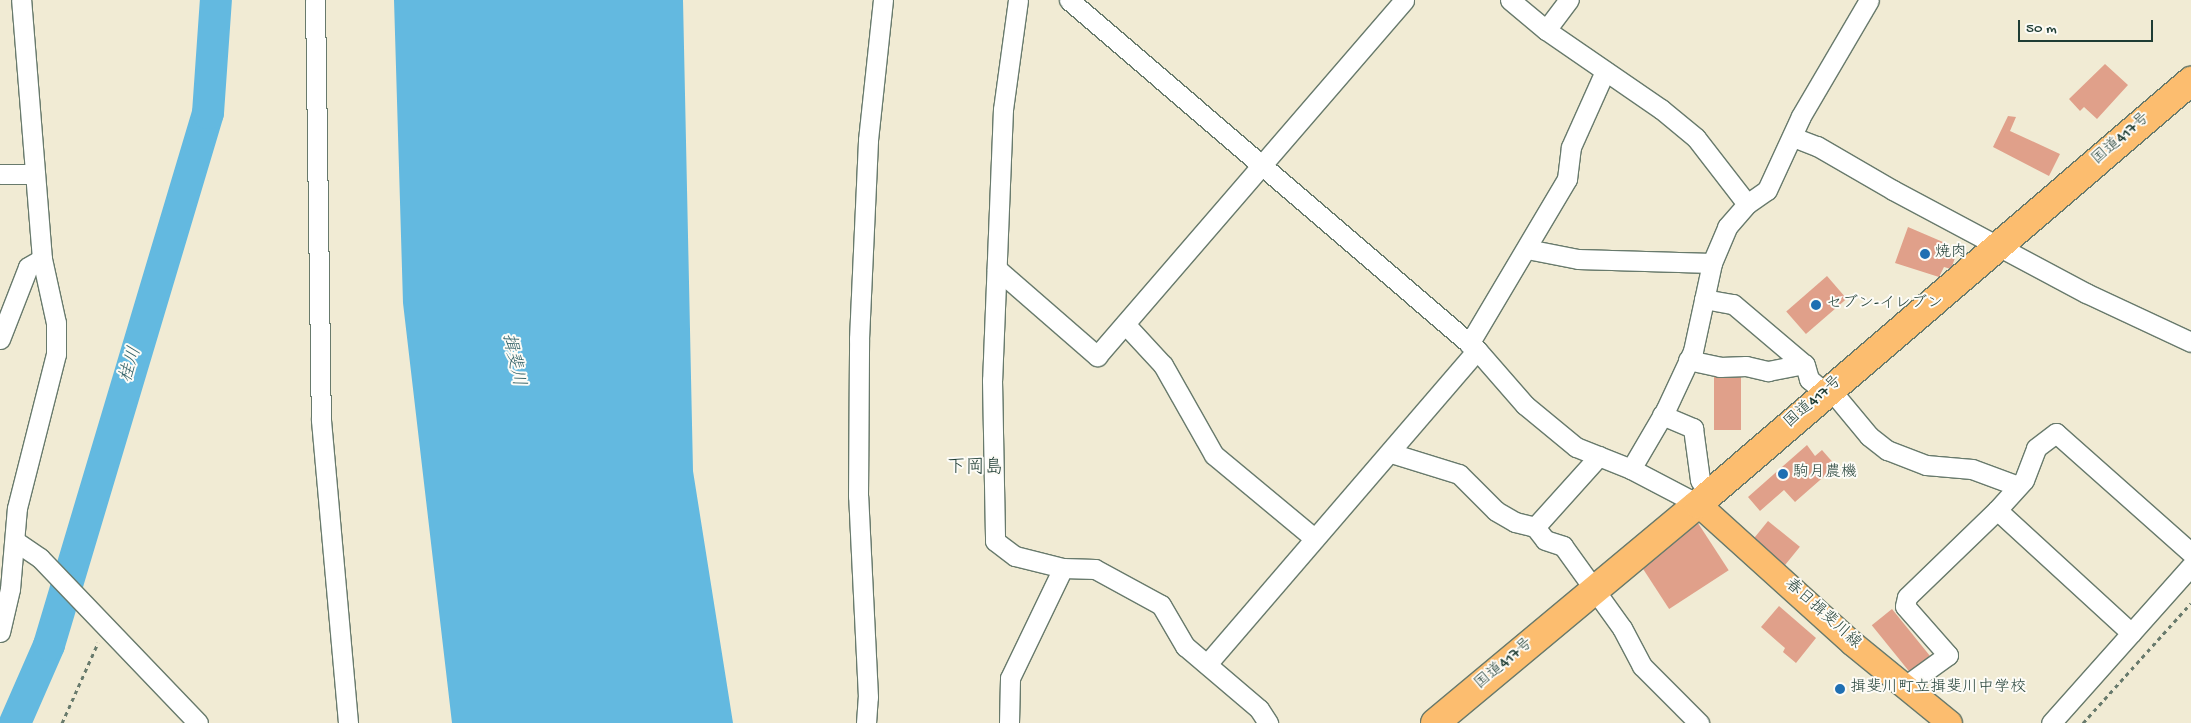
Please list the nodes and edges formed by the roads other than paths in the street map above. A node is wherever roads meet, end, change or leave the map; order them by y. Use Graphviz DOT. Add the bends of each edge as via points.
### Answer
graph roads {
  1 [pos="21,0"];
  2 [pos="315,0"];
  3 [pos="883,0"];
  4 [pos="1018,0"];
  5 [pos="1069,0"];
  6 [pos="1404,0"];
  7 [pos="1510,0"];
  8 [pos="1569,0"];
  9 [pos="1861,3"];
  10 [pos="1546,30"];
  11 [pos="1605,71"];
  12 [pos="2191,81"];
  13 [pos="1793,137"];
  14 [pos="1262,166"];
  15 [pos="0,174"];
  16 [pos="36,174"];
  17 [pos="1747,204"];
  18 [pos="1996,245"];
  19 [pos="1527,249"];
  20 [pos="42,259"];
  21 [pos="1712,263"];
  22 [pos="997,269"];
  23 [pos="1704,299"];
  24 [pos="1126,324"];
  25 [pos="0,339"];
  26 [pos="2191,342"];
  27 [pos="1473,347"];
  28 [pos="1688,360"];
  29 [pos="1804,364"];
  30 [pos="1828,391"];
  31 [pos="1662,415"];
  32 [pos="1391,452"];
  33 [pos="1599,456"];
  34 [pos="1631,469"];
  35 [pos="2018,486"];
  36 [pos="1703,499"];
  37 [pos="1997,510"];
  38 [pos="1535,527"];
  39 [pos="1314,538"];
  40 [pos="15,540"];
  41 [pos="2191,553"];
  42 [pos="2191,566"];
  43 [pos="1063,568"];
  44 [pos="5,588"];
  45 [pos="1595,590"];
  46 [pos="0,632"];
  47 [pos="2131,633"];
  48 [pos="1207,664"];
  49 [pos="1905,686"];
  50 [pos="198,723"];
  51 [pos="348,723"];
  52 [pos="866,723"];
  53 [pos="1009,723"];
  54 [pos="1268,723"];
  55 [pos="1435,723"];
  56 [pos="1699,723"];
  57 [pos="1950,723"];
  58 [pos="2051,723"];
  1 -- 16 [label="street"];
  2 -- 51 [label="street" via="321,420"];
  3 -- 52 [label="street" via="868,140 860,310 858,496 868,697"];
  4 -- 22 [label="street" via="1003,109"];
  5 -- 14 [label="street"];
  6 -- 14 [label="street"];
  7 -- 10 [label="street"];
  8 -- 10 [label="street"];
  9 -- 13 [label="street"];
  10 -- 11 [label="street"];
  11 -- 17 [label="street" via="1661,109 1696,138"];
  11 -- 19 [label="street" via="1571,147 1567,179"];
  12 -- 18 [label="highway, 国道417号"];
  13 -- 17 [label="street" via="1767,190"];
  13 -- 18 [label="street" via="1817,146"];
  14 -- 24 [label="street"];
  14 -- 27 [label="street"];
  15 -- 16 [label="street"];
  16 -- 20 [label="street"];
  17 -- 21 [label="street" via="1727,227"];
  18 -- 26 [label="street"];
  18 -- 30 [label="highway, 国道417号"];
  19 -- 21 [label="street" via="1578,259"];
  19 -- 27 [label="street"];
  20 -- 25 [label="street" via="28,267"];
  20 -- 40 [label="street" via="56,322 56,354 17,508"];
  21 -- 23 [label="street"];
  22 -- 24 [label="street" via="1097,356"];
  22 -- 43 [label="street" via="992,380 995,542 1015,556"];
  23 -- 28 [label="street"];
  23 -- 29 [label="street" via="1733,304"];
  24 -- 39 [label="street" via="1164,365 1214,455"];
  27 -- 32 [label="street"];
  27 -- 33 [label="street" via="1525,405 1576,446"];
  28 -- 29 [label="street" via="1720,367 1746,366 1768,371"];
  28 -- 31 [label="street"];
  29 -- 30 [label="street" via="1809,379"];
  30 -- 35 [label="street" via="1869,436 1887,450 1926,465 1972,469"];
  30 -- 36 [label="highway, 国道417号"];
  31 -- 34 [label="street"];
  31 -- 36 [label="street" via="1693,428"];
  32 -- 38 [label="street" via="1459,474 1496,511 1515,522"];
  32 -- 39 [label="street"];
  33 -- 34 [label="street"];
  33 -- 38 [label="street"];
  34 -- 36 [label="street"];
  35 -- 37 [label="street"];
  35 -- 41 [label="street" via="2036,448 2056,433"];
  36 -- 45 [label="highway, 国道417号"];
  36 -- 49 [label="main road, 春日揖斐川線"];
  37 -- 47 [label="street"];
  37 -- 49 [label="street" via="1907,597 1905,606 1948,654"];
  38 -- 45 [label="street" via="1545,540 1563,546"];
  39 -- 48 [label="street"];
  40 -- 44 [label="street"];
  40 -- 50 [label="street" via="40,558"];
  42 -- 47 [label="street"];
  43 -- 48 [label="street" via="1095,569 1161,605 1185,646"];
  43 -- 53 [label="street" via="1010,678"];
  44 -- 46 [label="street"];
  45 -- 55 [label="highway, 国道417号"];
  45 -- 56 [label="street" via="1622,628 1642,666"];
  47 -- 58 [label="street"];
  48 -- 54 [label="street" via="1259,709"];
  49 -- 57 [label="main road, 春日揖斐川線"];
}
